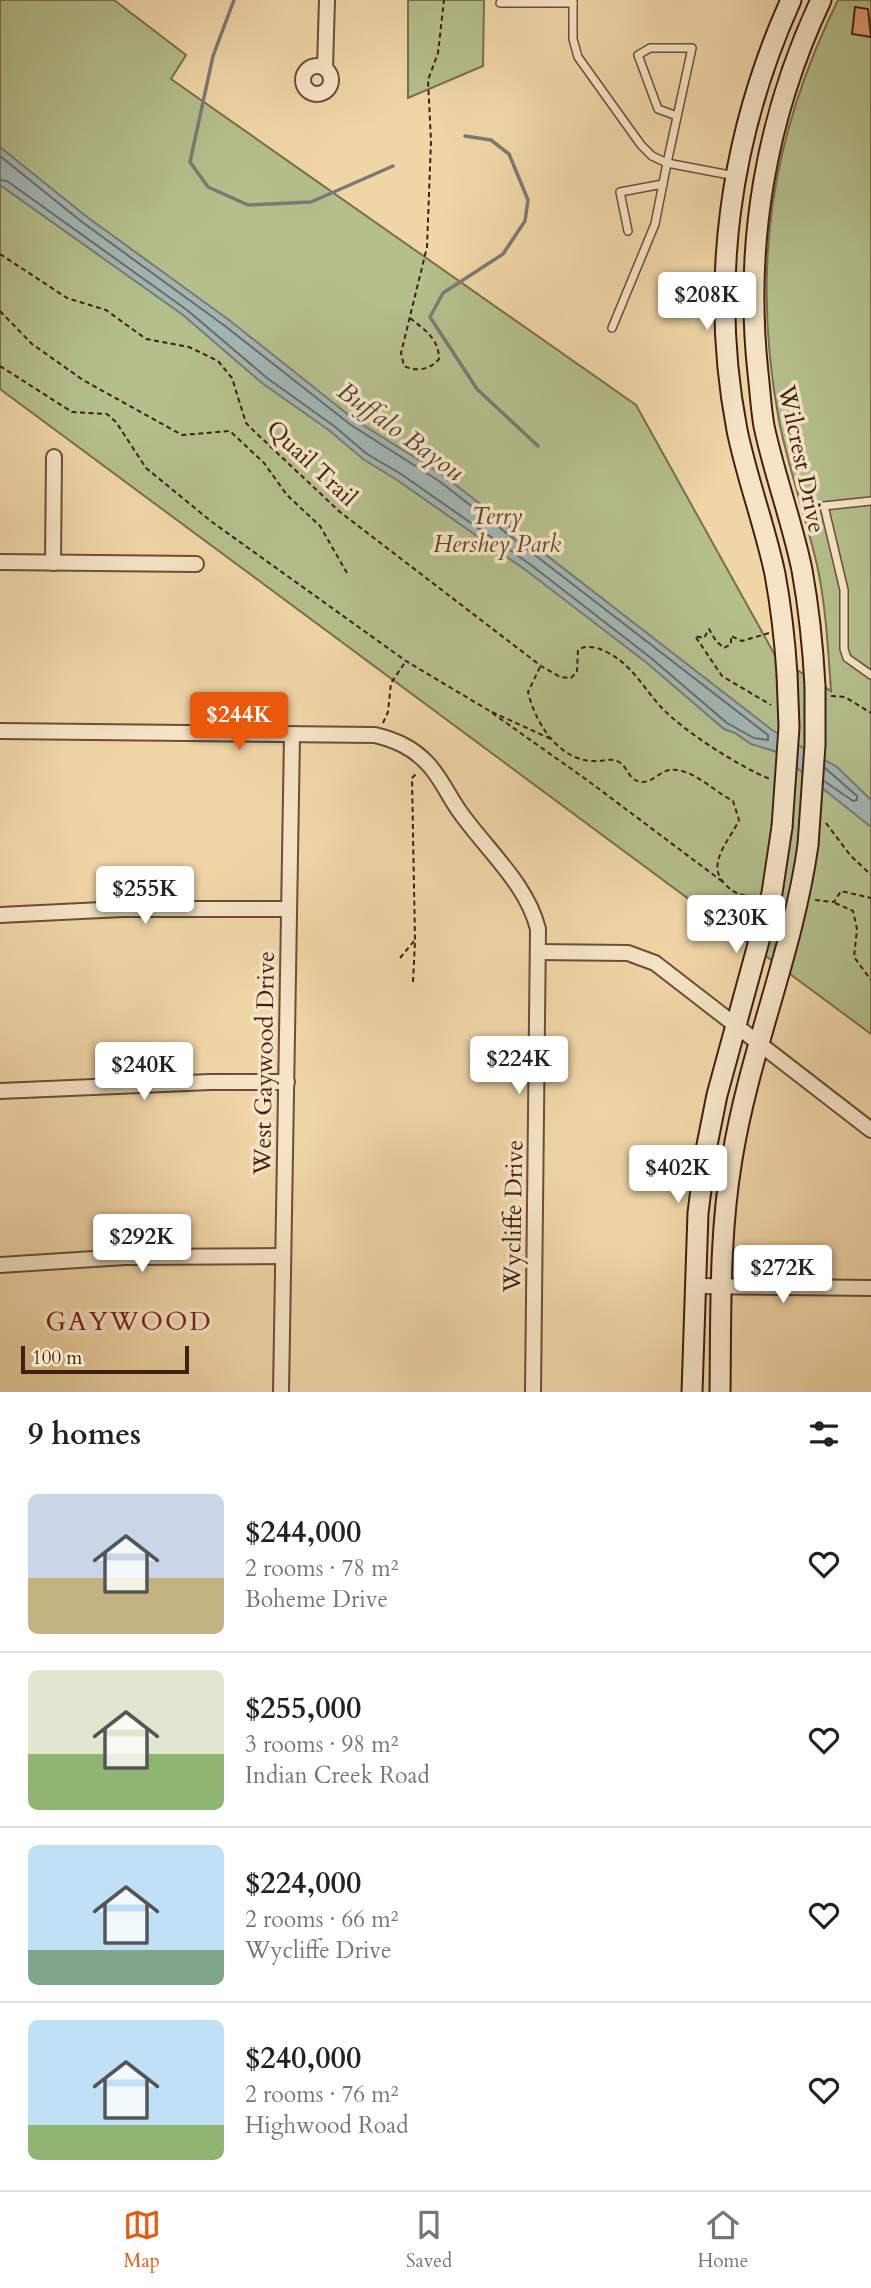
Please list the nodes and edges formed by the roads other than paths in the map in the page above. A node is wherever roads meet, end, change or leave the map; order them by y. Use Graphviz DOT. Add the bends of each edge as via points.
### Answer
graph roads {
  1 [pos="327,0"];
  2 [pos="791,0"];
  3 [pos="821,0"];
  4 [pos="573,2"];
  5 [pos="500,3"];
  6 [pos="325,68"];
  7 [pos="677,116"];
  8 [pos="667,163"];
  9 [pos="735,176"];
  10 [pos="663,184"];
  11 [pos="628,232"];
  12 [pos="612,328"];
  13 [pos="54,457"];
  14 [pos="871,501"];
  15 [pos="0,562"];
  16 [pos="53,563"];
  17 [pos="196,564"];
  18 [pos="806,596"];
  19 [pos="778,601"];
  20 [pos="871,675"];
  21 [pos="0,731"];
  22 [pos="292,736"];
  23 [pos="289,909"];
  24 [pos="0,915"];
  25 [pos="538,952"];
  26 [pos="736,1027"];
  27 [pos="759,1046"];
  28 [pos="287,1082"];
  29 [pos="0,1091"];
  30 [pos="871,1130"];
  31 [pos="283,1256"];
  32 [pos="0,1265"];
  33 [pos="694,1286"];
  34 [pos="721,1286"];
  35 [pos="871,1289"];
  36 [pos="281,1392"];
  37 [pos="533,1392"];
  38 [pos="692,1392"];
  39 [pos="720,1392"];
  1 -- 6 [label="street"];
  2 -- 9 [label="main road" via="760,78"];
  3 -- 18 [label="main road, Wilcrest Drive" via="785,88 767,153 754,259 755,348 764,425"];
  4 -- 5 [label="lane"];
  4 -- 8 [label="lane" via="578,57 641,145"];
  7 -- 7 [label="lane" via="692,48 650,48 638,55 652,100 658,109"];
  7 -- 8 [label="lane"];
  8 -- 9 [label="lane"];
  8 -- 10 [label="lane"];
  9 -- 19 [label="main road" via="726,258 728,349 737,430"];
  10 -- 11 [label="lane" via="620,192"];
  10 -- 12 [label="lane" via="654,224"];
  13 -- 16 [label="street"];
  14 -- 20 [label="lane" via="824,506 844,590 844,649 847,658"];
  15 -- 16 [label="street"];
  16 -- 17 [label="street"];
  18 -- 19 [label="main road"];
  18 -- 27 [label="main road, Wilcrest Drive, bridge" via="820,694 808,845"];
  19 -- 26 [label="main road, bridge" via="789,727 782,827 772,893"];
  21 -- 22 [label="street"];
  22 -- 23 [label="street, West Gaywood Drive"];
  22 -- 25 [label="street, Wycliffe Drive" via="375,736 407,746 428,764 527,900 538,929"];
  23 -- 24 [label="street"];
  23 -- 28 [label="street, West Gaywood Drive"];
  25 -- 26 [label="street" via="628,953 655,964"];
  25 -- 37 [label="street, Wycliffe Drive"];
  26 -- 27 [label="street"];
  26 -- 33 [label="main road" via="706,1150"];
  27 -- 30 [label="street"];
  27 -- 34 [label="main road, Wilcrest Drive" via="732,1157"];
  28 -- 29 [label="street"];
  28 -- 31 [label="street, West Gaywood Drive"];
  31 -- 32 [label="street" via="125,1257"];
  31 -- 36 [label="street, West Gaywood Drive"];
  33 -- 34 [label="street"];
  33 -- 38 [label="main road"];
  34 -- 35 [label="street"];
  34 -- 39 [label="main road, Wilcrest Drive"];
}
